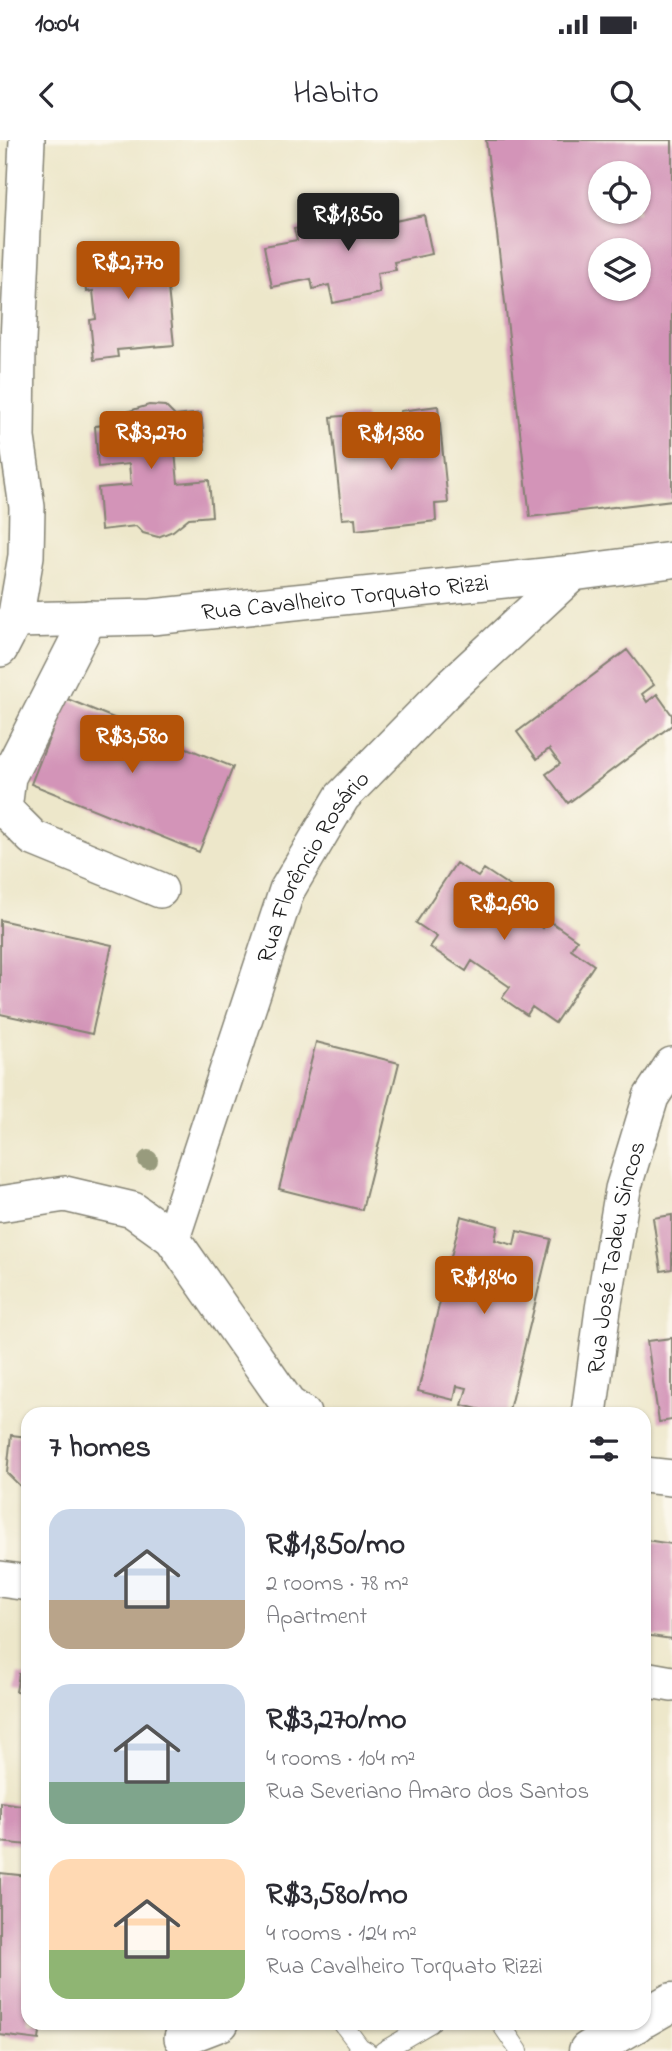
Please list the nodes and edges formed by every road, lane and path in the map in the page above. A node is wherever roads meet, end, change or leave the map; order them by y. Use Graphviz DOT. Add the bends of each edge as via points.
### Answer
graph roads {
  1 [pos="27,140"];
  2 [pos="672,560"];
  3 [pos="573,573"];
  4 [pos="89,618"];
  5 [pos="8,634"];
  6 [pos="160,891"];
  7 [pos="672,1065"];
  8 [pos="0,1204"];
  9 [pos="173,1238"];
  10 [pos="291,1407"];
  11 [pos="590,1407"];
  12 [pos="651,1476"];
  13 [pos="672,1478"];
  14 [pos="0,1578"];
  15 [pos="21,1582"];
  16 [pos="651,1680"];
  17 [pos="672,1684"];
  18 [pos="672,2002"];
  19 [pos="651,2014"];
  20 [pos="202,2030"];
  21 [pos="347,2030"];
  22 [pos="419,2030"];
  23 [pos="505,2030"];
  24 [pos="624,2030"];
  25 [pos="183,2037"];
  26 [pos="368,2051"];
  27 [pos="383,2051"];
  28 [pos="519,2051"];
  29 [pos="588,2051"];
  1 -- 5 [label="street" via="17,438 27,520 26,556"];
  2 -- 3 [label="street, Rua Cavalheiro Torquato Rizzi"];
  3 -- 4 [label="street, Rua Cavalheiro Torquato Rizzi" via="152,617"];
  3 -- 9 [label="street, Rua Florêncio Rosário" via="342,797 287,890"];
  4 -- 5 [label="street, Rua Cavalheiro Torquato Rizzi"];
  4 -- 6 [label="street" via="8,777 4,809 33,838"];
  7 -- 11 [label="street, Rua José Tadeu Sincos" via="652,1097 623,1189"];
  8 -- 9 [label="street" via="65,1194 133,1210"];
  9 -- 10 [label="street"];
  12 -- 13 [label="street"];
  14 -- 15 [label="street"];
  16 -- 17 [label="street"];
  18 -- 19 [label="main road"];
  20 -- 25 [label="street"];
  21 -- 26 [label="lane"];
  22 -- 27 [label="lane"];
  23 -- 28 [label="lane"];
  24 -- 29 [label="main road"];
}
